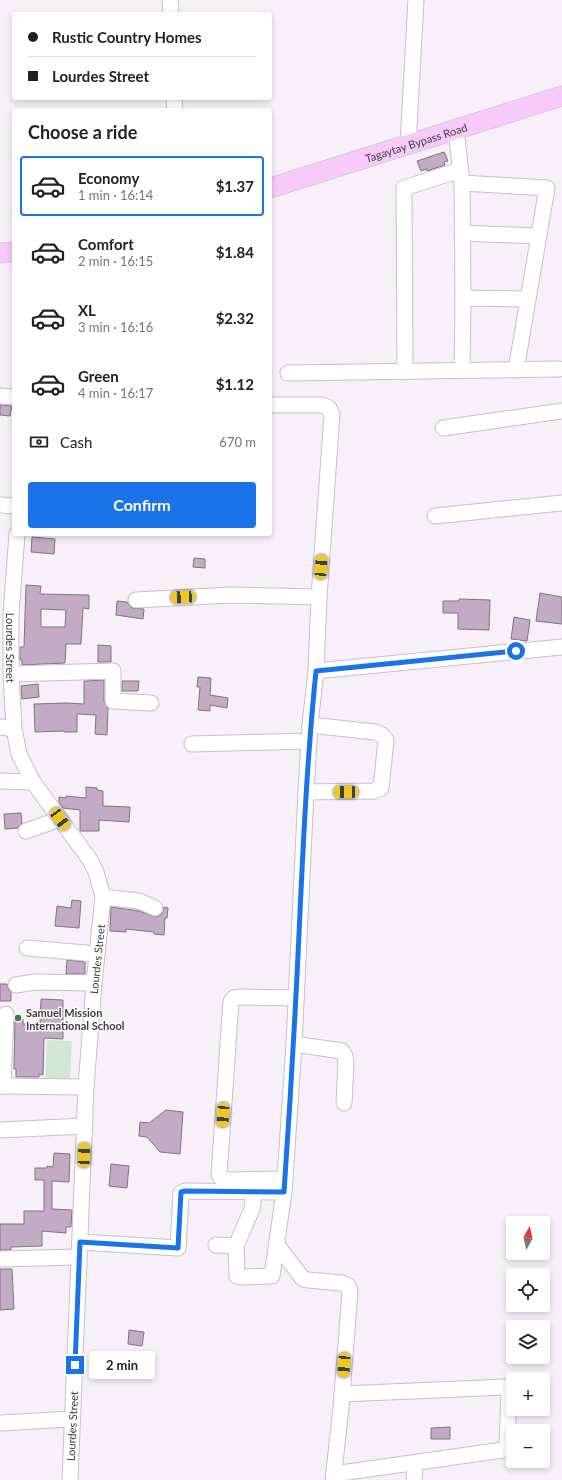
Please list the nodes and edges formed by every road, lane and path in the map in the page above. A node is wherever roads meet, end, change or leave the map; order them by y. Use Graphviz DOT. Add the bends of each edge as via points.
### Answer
graph roads {
  1 [pos="170,0"];
  2 [pos="416,0"];
  3 [pos="171,12"];
  4 [pos="562,96"];
  5 [pos="456,130"];
  6 [pos="408,145"];
  7 [pos="461,176"];
  8 [pos="272,187"];
  9 [pos="462,233"];
  10 [pos="538,236"];
  11 [pos="12,252"];
  12 [pos="0,253"];
  13 [pos="463,298"];
  14 [pos="528,299"];
  15 [pos="561,369"];
  16 [pos="516,370"];
  17 [pos="462,371"];
  18 [pos="405,372"];
  19 [pos="288,373"];
  20 [pos="0,396"];
  21 [pos="12,397"];
  22 [pos="272,405"];
  23 [pos="562,410"];
  24 [pos="443,428"];
  25 [pos="562,503"];
  26 [pos="0,505"];
  27 [pos="12,506"];
  28 [pos="435,516"];
  29 [pos="16,536"];
  30 [pos="319,597"];
  31 [pos="136,600"];
  32 [pos="6,614"];
  33 [pos="562,647"];
  34 [pos="316,671"];
  35 [pos="7,677"];
  36 [pos="151,703"];
  37 [pos="310,725"];
  38 [pos="7,728"];
  39 [pos="309,741"];
  40 [pos="192,744"];
  41 [pos="0,781"];
  42 [pos="33,782"];
  43 [pos="306,792"];
  44 [pos="60,819"];
  45 [pos="26,831"];
  46 [pos="103,897"];
  47 [pos="155,908"];
  48 [pos="27,948"];
  49 [pos="97,954"];
  50 [pos="94,983"];
  51 [pos="16,985"];
  52 [pos="296,998"];
  53 [pos="6,1014"];
  54 [pos="294,1044"];
  55 [pos="1,1086"];
  56 [pos="86,1087"];
  57 [pos="344,1103"];
  58 [pos="85,1126"];
  59 [pos="0,1130"];
  60 [pos="285,1185"];
  61 [pos="254,1192"];
  62 [pos="80,1242"];
  63 [pos="216,1245"];
  64 [pos="277,1245"];
  65 [pos="236,1246"];
  66 [pos="79,1257"];
  67 [pos="0,1259"];
  68 [pos="342,1394"];
  69 [pos="72,1419"];
  70 [pos="0,1423"];
  71 [pos="414,1463"];
  72 [pos="334,1477"];
  73 [pos="70,1480"];
  74 [pos="414,1480"];
  1 -- 3 [label="street"];
  2 -- 6 [label="street"];
  4 -- 5 [label="main road, Tagaytay Bypass Road"];
  5 -- 6 [label="main road, Tagaytay Bypass Road"];
  5 -- 7 [label="street"];
  6 -- 8 [label="main road, Tagaytay Bypass Road"];
  7 -- 9 [label="street"];
  7 -- 10 [label="street" via="547,188"];
  7 -- 18 [label="street" via="404,188"];
  9 -- 10 [label="street"];
  9 -- 13 [label="street"];
  10 -- 14 [label="street"];
  11 -- 12 [label="main road"];
  13 -- 14 [label="street"];
  13 -- 17 [label="street"];
  14 -- 16 [label="street"];
  15 -- 16 [label="street"];
  16 -- 17 [label="street"];
  17 -- 18 [label="street"];
  18 -- 19 [label="street"];
  20 -- 21 [label="street"];
  22 -- 30 [label="street" via="322,405 329,408 332,414"];
  23 -- 24 [label="street"];
  25 -- 28 [label="street"];
  26 -- 27 [label="street"];
  29 -- 32 [label="street, Lourdes Street"];
  30 -- 31 [label="street" via="230,595"];
  30 -- 34 [label="street"];
  32 -- 35 [label="street, Lourdes Street"];
  33 -- 34 [label="street"];
  34 -- 37 [label="street"];
  35 -- 36 [label="street" via="113,671 113,701"];
  35 -- 38 [label="street, Lourdes Street"];
  37 -- 39 [label="street"];
  37 -- 43 [label="street" via="375,732 386,740 381,788 374,791"];
  38 -- 42 [label="street, Lourdes Street"];
  39 -- 40 [label="street"];
  39 -- 43 [label="street"];
  41 -- 42 [label="street"];
  42 -- 44 [label="street, Lourdes Street"];
  43 -- 52 [label="street"];
  44 -- 45 [label="street"];
  44 -- 46 [label="street, Lourdes Street" via="90,860"];
  46 -- 47 [label="street" via="139,901"];
  46 -- 49 [label="street, Lourdes Street"];
  48 -- 49 [label="street"];
  49 -- 50 [label="street, Lourdes Street"];
  50 -- 51 [label="street" via="35,982"];
  50 -- 56 [label="street, Lourdes Street"];
  52 -- 54 [label="street"];
  52 -- 60 [label="street" via="242,997 231,1001 219,1175 222,1179"];
  53 -- 55 [label="street"];
  54 -- 57 [label="street" via="342,1051 346,1063"];
  54 -- 60 [label="street"];
  55 -- 56 [label="street"];
  56 -- 58 [label="street, Lourdes Street"];
  58 -- 59 [label="street"];
  58 -- 62 [label="street, Lourdes Street"];
  60 -- 61 [label="street"];
  60 -- 64 [label="street"];
  61 -- 62 [label="street" via="181,1192 178,1248"];
  61 -- 65 [label="street" via="252,1209"];
  62 -- 66 [label="street, Lourdes Street"];
  63 -- 65 [label="street"];
  64 -- 65 [label="street" via="272,1276 240,1277 237,1276"];
  64 -- 68 [label="street" via="303,1279 342,1283 348,1286 350,1291"];
  66 -- 67 [label="street"];
  66 -- 69 [label="street, Lourdes Street"];
  68 -- 71 [label="street" via="509,1389 507,1447 503,1450"];
  68 -- 72 [label="street"];
  69 -- 70 [label="street"];
  69 -- 73 [label="street, Lourdes Street"];
  71 -- 72 [label="street"];
  71 -- 74 [label="street"];
}
